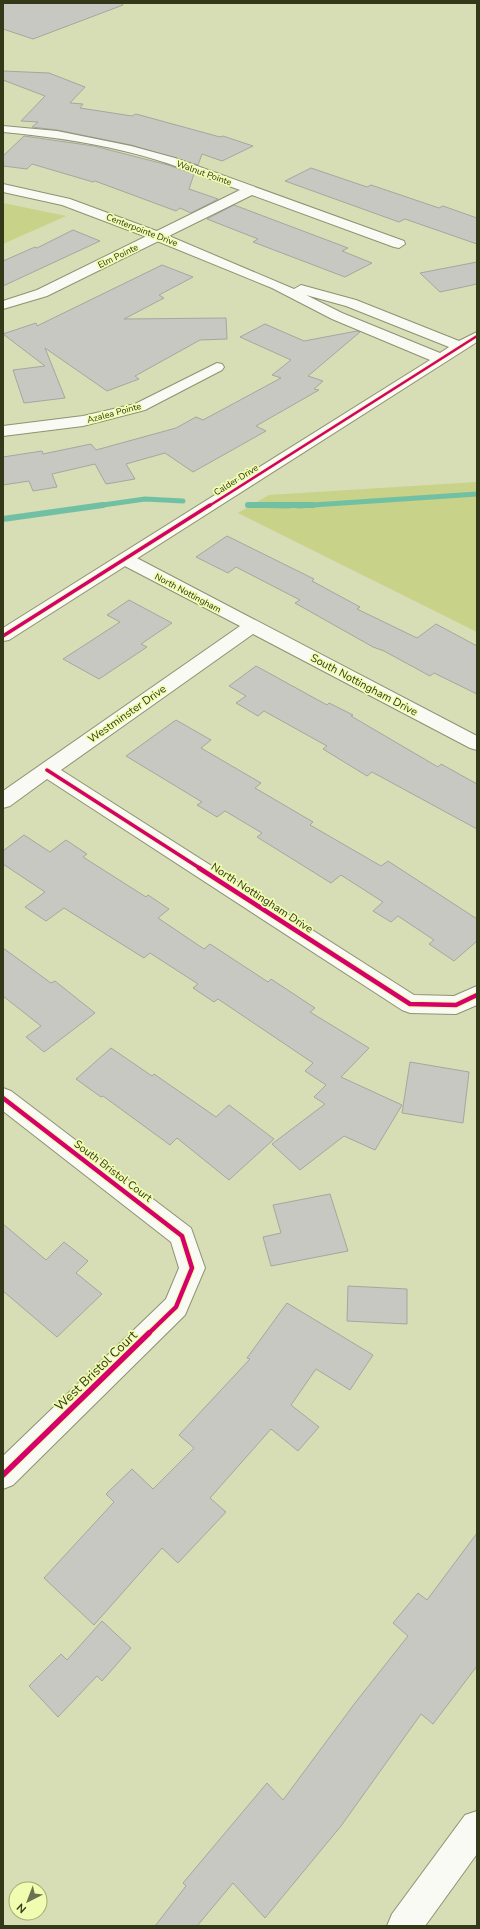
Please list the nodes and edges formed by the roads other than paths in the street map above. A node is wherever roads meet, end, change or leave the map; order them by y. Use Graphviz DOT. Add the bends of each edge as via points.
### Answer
graph roads {
  1 [pos="3,129"];
  2 [pos="3,188"];
  3 [pos="252,190"];
  4 [pos="157,236"];
  5 [pos="399,244"];
  6 [pos="277,285"];
  7 [pos="3,305"];
  8 [pos="477,336"];
  9 [pos="460,347"];
  10 [pos="441,359"];
  11 [pos="217,367"];
  12 [pos="3,431"];
  13 [pos="125,559"];
  14 [pos="252,626"];
  15 [pos="3,636"];
  16 [pos="477,744"];
  17 [pos="47,770"];
  18 [pos="3,801"];
  19 [pos="477,995"];
  20 [pos="3,1098"];
  21 [pos="191,1272"];
  22 [pos="3,1475"];
  23 [pos="477,1827"];
  24 [pos="404,1926"];
  1 -- 3 [label="street, Walnut Pointe" via="57,134 127,148"];
  2 -- 4 [label="street, Centerpointe Drive" via="66,202"];
  3 -- 4 [label="street, Elm Pointe"];
  3 -- 5 [label="street, Walnut Pointe"];
  4 -- 6 [label="street, Centerpointe Drive"];
  4 -- 7 [label="street, Elm Pointe" via="42,293"];
  6 -- 9 [label="street, Centerpointe Drive" via="351,303"];
  6 -- 10 [label="street, Centerpointe Drive" via="337,316"];
  8 -- 9 [label="street, Calder Drive"];
  9 -- 10 [label="street, Calder Drive"];
  10 -- 13 [label="street, Calder Drive"];
  11 -- 12 [label="street, Azalea Pointe" via="140,407 83,421"];
  13 -- 14 [label="street, North Nottingham"];
  13 -- 15 [label="street, Calder Drive"];
  14 -- 16 [label="street, South Nottingham Drive"];
  14 -- 17 [label="street, Westminster Drive"];
  17 -- 18 [label="street, Westminster Drive"];
  17 -- 19 [label="street, North Nottingham Drive" via="410,1004 456,1005"];
  20 -- 21 [label="street, South Bristol Court" via="182,1236"];
  21 -- 22 [label="street, West Bristol Court" via="176,1307"];
  23 -- 24 [label="street"];
}
